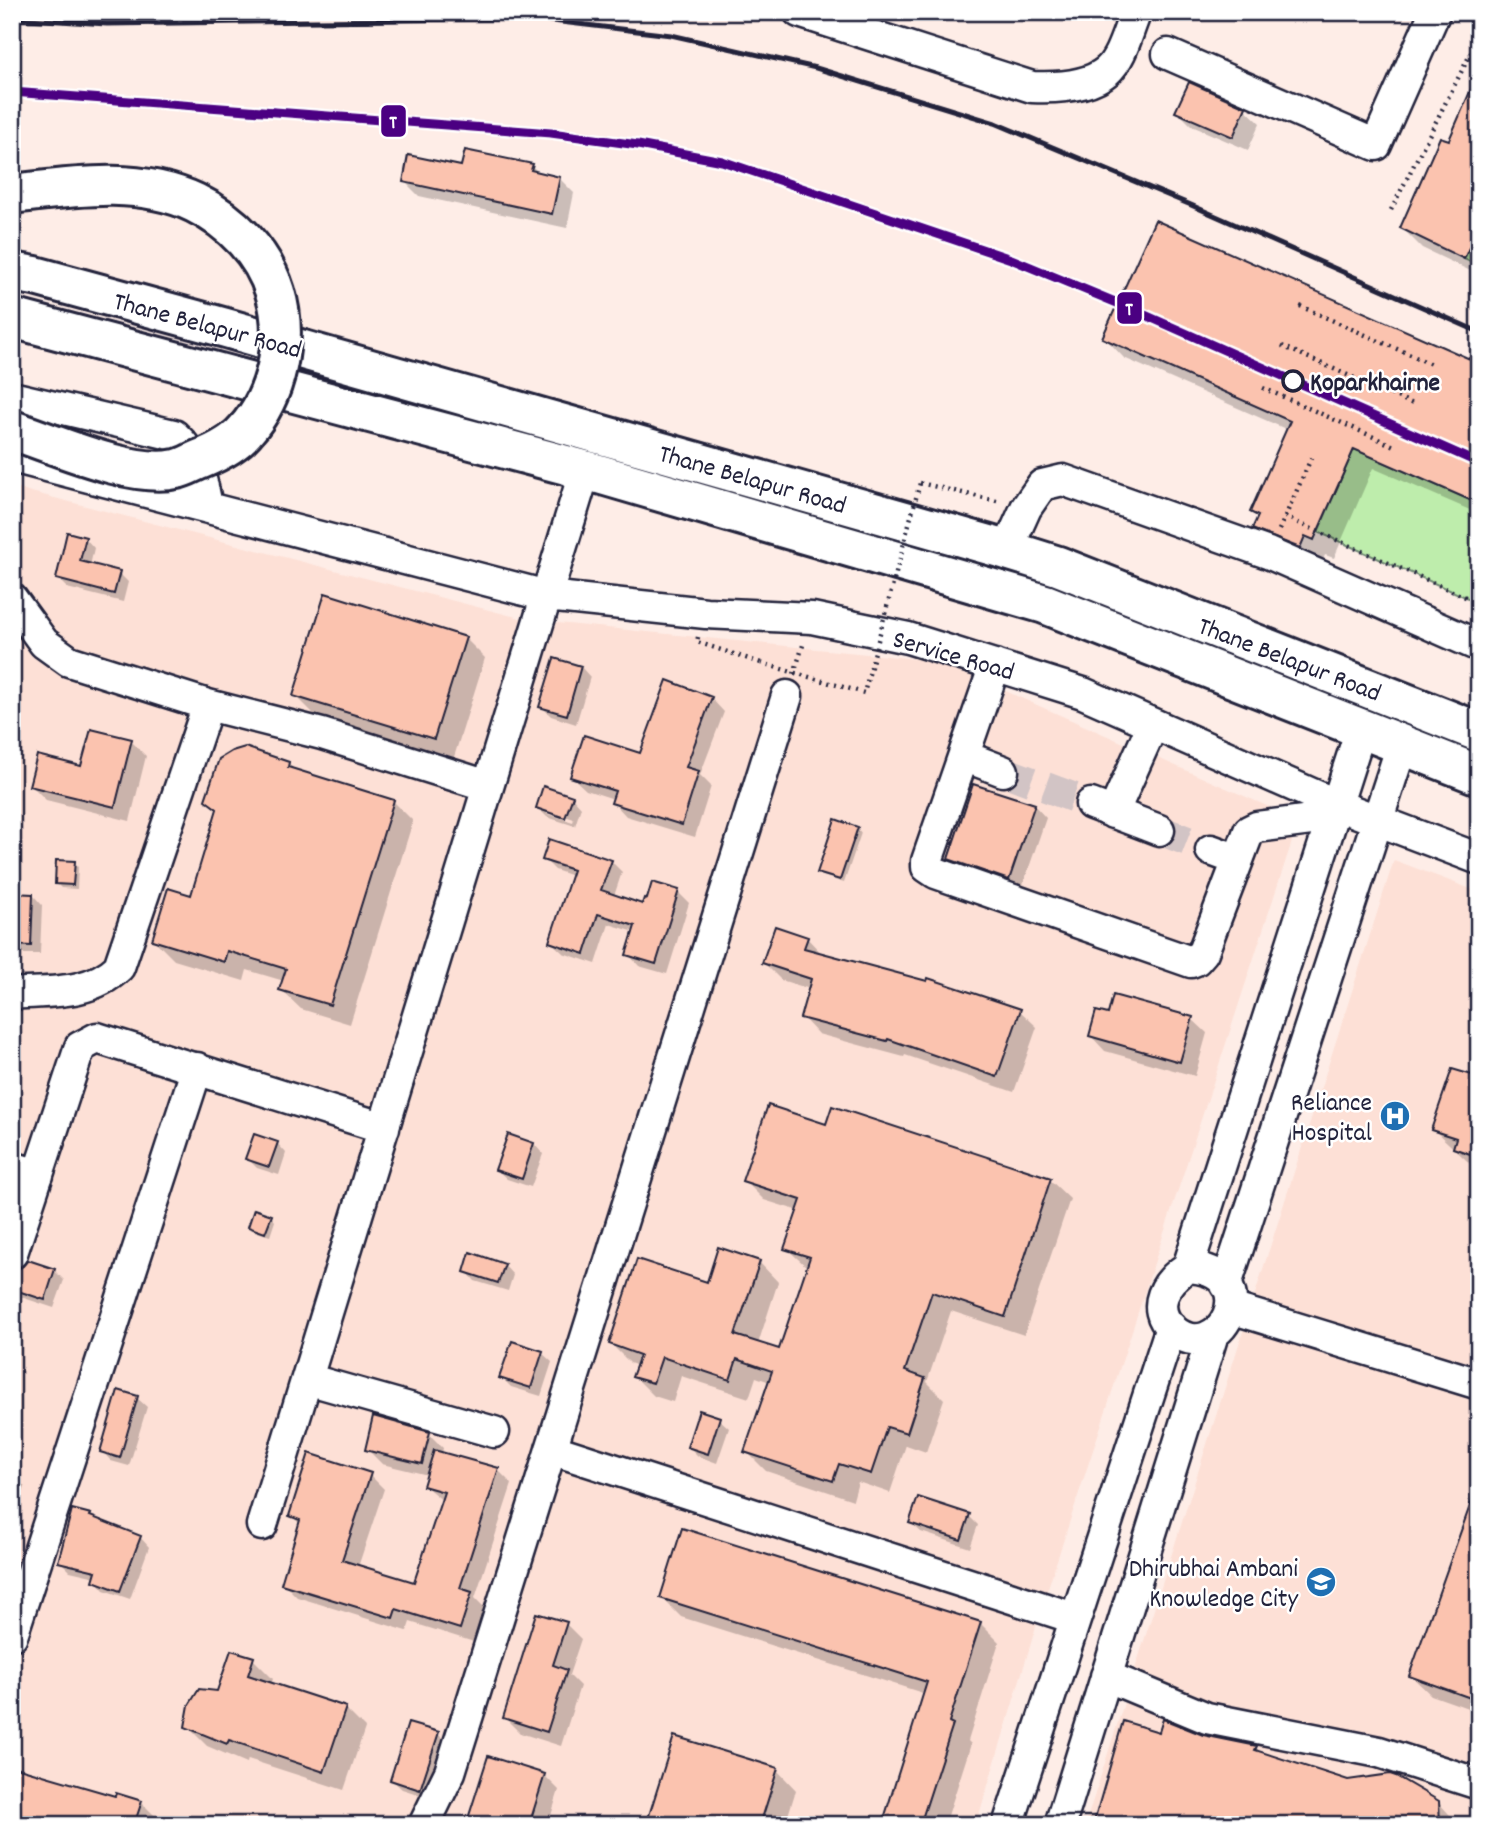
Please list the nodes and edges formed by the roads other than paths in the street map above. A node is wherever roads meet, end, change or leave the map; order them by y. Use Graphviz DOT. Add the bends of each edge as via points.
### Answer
graph roads {
  1 [pos="799,12"];
  2 [pos="1136,12"];
  3 [pos="1434,12"];
  4 [pos="1168,54"];
  5 [pos="12,194"];
  6 [pos="12,272"];
  7 [pos="12,318"];
  8 [pos="12,397"];
  9 [pos="12,430"];
  10 [pos="12,457"];
  11 [pos="585,470"];
  12 [pos="207,506"];
  13 [pos="1007,550"];
  14 [pos="547,596"];
  15 [pos="12,599"];
  16 [pos="1479,646"];
  17 [pos="995,666"];
  18 [pos="787,696"];
  19 [pos="208,705"];
  20 [pos="1153,724"];
  21 [pos="1361,729"];
  22 [pos="1479,732"];
  23 [pos="1402,745"];
  24 [pos="964,756"];
  25 [pos="1003,771"];
  26 [pos="1479,775"];
  27 [pos="488,786"];
  28 [pos="1337,805"];
  29 [pos="1377,820"];
  30 [pos="1158,830"];
  31 [pos="1479,859"];
  32 [pos="12,994"];
  33 [pos="197,1068"];
  34 [pos="384,1128"];
  35 [pos="25,1171"];
  36 [pos="12,1254"];
  37 [pos="1188,1268"];
  38 [pos="1229,1297"];
  39 [pos="1171,1327"];
  40 [pos="1213,1334"];
  41 [pos="307,1379"];
  42 [pos="1479,1384"];
  43 [pos="494,1432"];
  44 [pos="551,1449"];
  45 [pos="262,1525"];
  46 [pos="1074,1618"];
  47 [pos="12,1635"];
  48 [pos="1106,1676"];
  49 [pos="1479,1784"];
  50 [pos="424,1825"];
  51 [pos="1008,1825"];
  52 [pos="1060,1825"];
  1 -- 2 [label="street" via="1032,87 1054,88 1107,72"];
  3 -- 4 [label="street" via="1376,145"];
  5 -- 9 [label="main road, bridge" via="97,185 170,193 196,204 244,238 275,292 280,323 278,362 264,408 244,433 219,452 176,470 133,469"];
  6 -- 13 [label="main road, Thane Belapur Road" via="226,328"];
  7 -- 11 [label="main road, Thane Belapur Road"];
  8 -- 12 [label="street" via="174,435 189,449"];
  10 -- 12 [label="street, Service Road"];
  11 -- 14 [label="street"];
  11 -- 21 [label="main road, Thane Belapur Road" via="1045,604"];
  12 -- 14 [label="street, Service Road"];
  13 -- 16 [label="street" via="1042,485 1063,480 1268,553"];
  13 -- 22 [label="main road, Thane Belapur Road"];
  14 -- 17 [label="street, Service Road" via="706,613 812,618 908,638"];
  14 -- 27 [label="street"];
  15 -- 19 [label="street" via="44,643 69,661"];
  17 -- 20 [label="street, Service Road" via="1083,693"];
  17 -- 24 [label="street"];
  18 -- 44 [label="street"];
  19 -- 27 [label="street" via="322,734"];
  19 -- 32 [label="street" via="119,967 85,988"];
  20 -- 28 [label="street, Service Road"];
  20 -- 30 [label="street" via="1102,808"];
  21 -- 23 [label="main road, Thane Belapur Road"];
  21 -- 28 [label="street"];
  23 -- 26 [label="main road, Thane Belapur Road"];
  23 -- 29 [label="street"];
  24 -- 25 [label="street"];
  24 -- 28 [label="street" via="927,867 1191,962 1203,952 1225,855 1253,829 1311,820"];
  27 -- 34 [label="street"];
  28 -- 29 [label="street, Service Road"];
  28 -- 37 [label="street"];
  29 -- 31 [label="street, Service Road"];
  29 -- 38 [label="street"];
  33 -- 34 [label="street"];
  33 -- 35 [label="street" via="97,1038 80,1047"];
  33 -- 47 [label="street"];
  34 -- 41 [label="street"];
  35 -- 36 [label="street"];
  37 -- 38 [label="street" via="1211,1271 1221,1278"];
  37 -- 39 [label="street" via="1168,1283 1163,1294 1161,1306"];
  38 -- 40 [label="street" via="1222,1328"];
  38 -- 42 [label="street"];
  39 -- 40 [label="street" via="1191,1338"];
  39 -- 46 [label="street"];
  40 -- 48 [label="street"];
  41 -- 43 [label="street"];
  41 -- 45 [label="street"];
  44 -- 46 [label="street"];
  44 -- 50 [label="street" via="450,1772"];
  46 -- 51 [label="street"];
  48 -- 49 [label="street" via="1207,1718 1378,1752"];
  48 -- 52 [label="street"];
}
